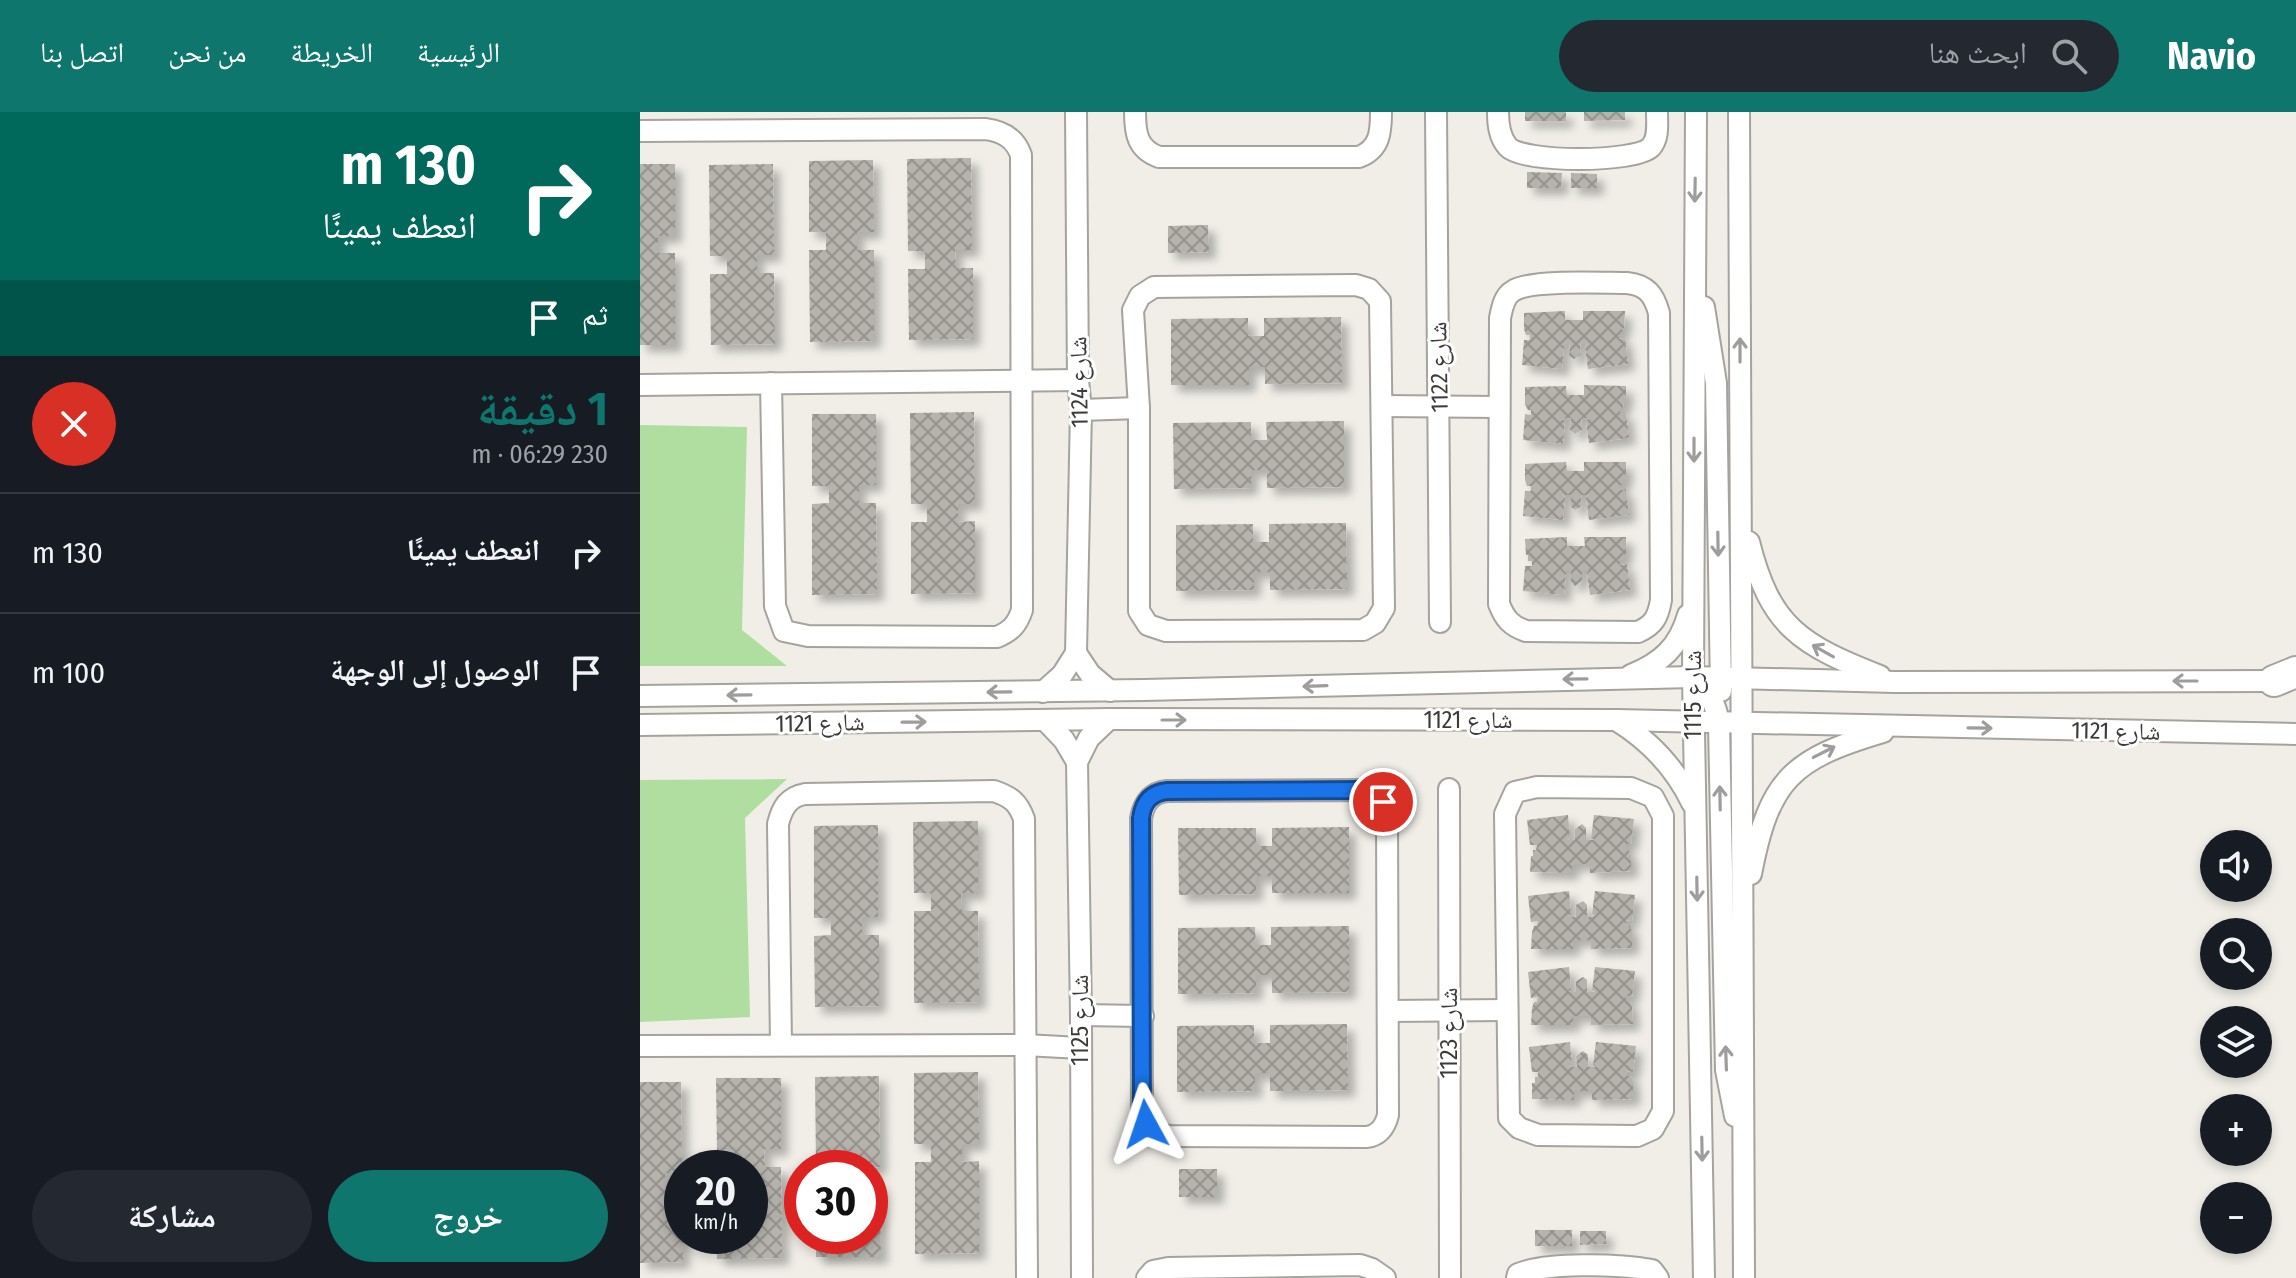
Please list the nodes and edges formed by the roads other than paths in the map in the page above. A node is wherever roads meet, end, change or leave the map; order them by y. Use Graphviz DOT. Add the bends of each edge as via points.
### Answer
graph roads {
  1 [pos="1076,112"];
  2 [pos="1135,112"];
  3 [pos="1381,112"];
  4 [pos="1436,112"];
  5 [pos="1498,112"];
  6 [pos="1657,112"];
  7 [pos="1696,112"];
  8 [pos="1739,112"];
  9 [pos="894,120"];
  10 [pos="640,131"];
  11 [pos="1695,243"];
  12 [pos="1078,380"];
  13 [pos="1022,382"];
  14 [pos="771,383"];
  15 [pos="640,385"];
  16 [pos="1382,406"];
  17 [pos="1440,407"];
  18 [pos="1499,407"];
  19 [pos="1139,408"];
  20 [pos="1081,410"];
  21 [pos="1741,512"];
  22 [pos="1693,587"];
  23 [pos="1440,622"];
  24 [pos="1076,653"];
  25 [pos="1693,677"];
  26 [pos="1719,678"];
  27 [pos="1741,678"];
  28 [pos="2277,678"];
  29 [pos="1622,679"];
  30 [pos="1895,682"];
  31 [pos="1110,691"];
  32 [pos="1043,692"];
  33 [pos="640,696"];
  34 [pos="1109,719"];
  35 [pos="1045,720"];
  36 [pos="1616,720"];
  37 [pos="1693,723"];
  38 [pos="1719,724"];
  39 [pos="1741,724"];
  40 [pos="640,725"];
  41 [pos="1903,727"];
  42 [pos="2296,734"];
  43 [pos="1077,762"];
  44 [pos="1449,789"];
  45 [pos="1695,811"];
  46 [pos="1743,914"];
  47 [pos="1448,1010"];
  48 [pos="1507,1010"];
  49 [pos="1388,1011"];
  50 [pos="1081,1015"];
  51 [pos="1143,1016"];
  52 [pos="781,1045"];
  53 [pos="1025,1045"];
  54 [pos="640,1046"];
  55 [pos="1080,1048"];
  56 [pos="1744,1162"];
  57 [pos="1027,1278"];
  58 [pos="1082,1278"];
  59 [pos="1147,1278"];
  60 [pos="1385,1278"];
  61 [pos="1450,1278"];
  62 [pos="1517,1278"];
  63 [pos="1658,1278"];
  64 [pos="1704,1278"];
  65 [pos="1744,1278"];
  1 -- 12 [label="street, شارع 1124"];
  2 -- 3 [label="street" via="1141,147 1159,157 1359,157 1379,140"];
  4 -- 17 [label="street, شارع 1122"];
  5 -- 6 [label="street" via="1501,137 1509,148 1534,158 1640,155 1658,132"];
  7 -- 11 [label="street, شارع 1115, one-way"];
  21 -- 8 [label="street, شارع 1115, one-way"];
  9 -- 10 [label="street"];
  9 -- 13 [label="street" via="997,131 1018,145"];
  11 -- 22 [label="street, شارع 1115, one-way"];
  11 -- 26 [label="street, one-way" via="1716,383"];
  12 -- 13 [label="street"];
  12 -- 20 [label="street, شارع 1124"];
  13 -- 14 [label="street"];
  13 -- 14 [label="street" via="1022,610 1018,623 997,637 808,636 784,631 775,606"];
  14 -- 15 [label="street"];
  16 -- 17 [label="street"];
  16 -- 19 [label="street" via="1380,301 1369,289 1200,286 1154,287 1140,296 1133,310"];
  16 -- 19 [label="street" via="1384,608 1363,630 1166,631 1148,625 1139,611"];
  17 -- 18 [label="street"];
  17 -- 23 [label="street, شارع 1122"];
  18 -- 18 [label="street" via="1500,318 1511,291 1528,285 1627,283 1649,290 1656,300 1660,329 1661,600 1651,626 1622,633 1537,633 1504,618 1499,604"];
  19 -- 20 [label="street"];
  20 -- 24 [label="street, شارع 1124"];
  21 -- 27 [label="street, شارع 1115"];
  30 -- 21 [label="street, one-way" via="1822,652 1789,628 1757,575"];
  22 -- 25 [label="street, شارع 1115"];
  22 -- 29 [label="street" via="1688,617 1669,654"];
  24 -- 31 [label="street"];
  24 -- 32 [label="street"];
  25 -- 26 [label="street, شارع 1121"];
  25 -- 29 [label="street, شارع 1121"];
  25 -- 37 [label="street, شارع 1115"];
  25 -- 38 [label="street" via="1712,697"];
  26 -- 27 [label="street, شارع 1121"];
  26 -- 39 [label="street" via="1725,705"];
  27 -- 30 [label="street, شارع 1121"];
  27 -- 39 [label="street, شارع 1115"];
  28 -- 30 [label="street, شارع 1121, one-way"];
  29 -- 31 [label="street, شارع 1121, one-way"];
  31 -- 32 [label="street, شارع 1121"];
  32 -- 33 [label="street, شارع 1121, one-way"];
  34 -- 35 [label="street, شارع 1121"];
  34 -- 36 [label="street, شارع 1121, one-way"];
  34 -- 43 [label="street" via="1089,738"];
  40 -- 35 [label="street, شارع 1121, one-way"];
  35 -- 43 [label="street"];
  36 -- 37 [label="street, شارع 1121"];
  36 -- 45 [label="street" via="1665,760"];
  37 -- 38 [label="street, شارع 1121"];
  37 -- 45 [label="street, شارع 1115"];
  38 -- 39 [label="street, شارع 1121"];
  56 -- 38 [label="street, one-way" via="1726,1070"];
  39 -- 41 [label="street, شارع 1121"];
  39 -- 46 [label="street, شارع 1115"];
  41 -- 42 [label="street, شارع 1121, one-way"];
  46 -- 41 [label="street, one-way" via="1763,821 1789,776 1841,744"];
  43 -- 50 [label="street, شارع 1125"];
  44 -- 47 [label="street, شارع 1123"];
  45 -- 64 [label="street, شارع 1115, one-way"];
  46 -- 56 [label="street, شارع 1115"];
  47 -- 48 [label="street"];
  47 -- 49 [label="street"];
  47 -- 61 [label="street, شارع 1123"];
  48 -- 48 [label="street" via="1505,814 1515,792 1537,787 1631,788 1653,797 1663,816 1663,1111 1653,1129 1637,1136 1538,1135 1519,1128 1509,1118"];
  49 -- 51 [label="street" via="1388,1115 1380,1131 1367,1137 1155,1132 1143,1118"];
  49 -- 51 [label="street" via="1387,813 1379,797 1362,790 1167,791 1147,801 1141,818"];
  50 -- 51 [label="street"];
  50 -- 55 [label="street, شارع 1125"];
  52 -- 53 [label="street"];
  52 -- 53 [label="street" via="778,824 788,801 805,794 994,791 1010,797 1024,819"];
  52 -- 54 [label="street"];
  53 -- 55 [label="street"];
  53 -- 57 [label="street"];
  55 -- 58 [label="street, شارع 1125"];
  56 -- 65 [label="street, شارع 1115"];
  59 -- 60 [label="street" via="1168,1268 1360,1265"];
  62 -- 63 [label="street" via="1534,1268 1619,1267 1652,1270"];
}
